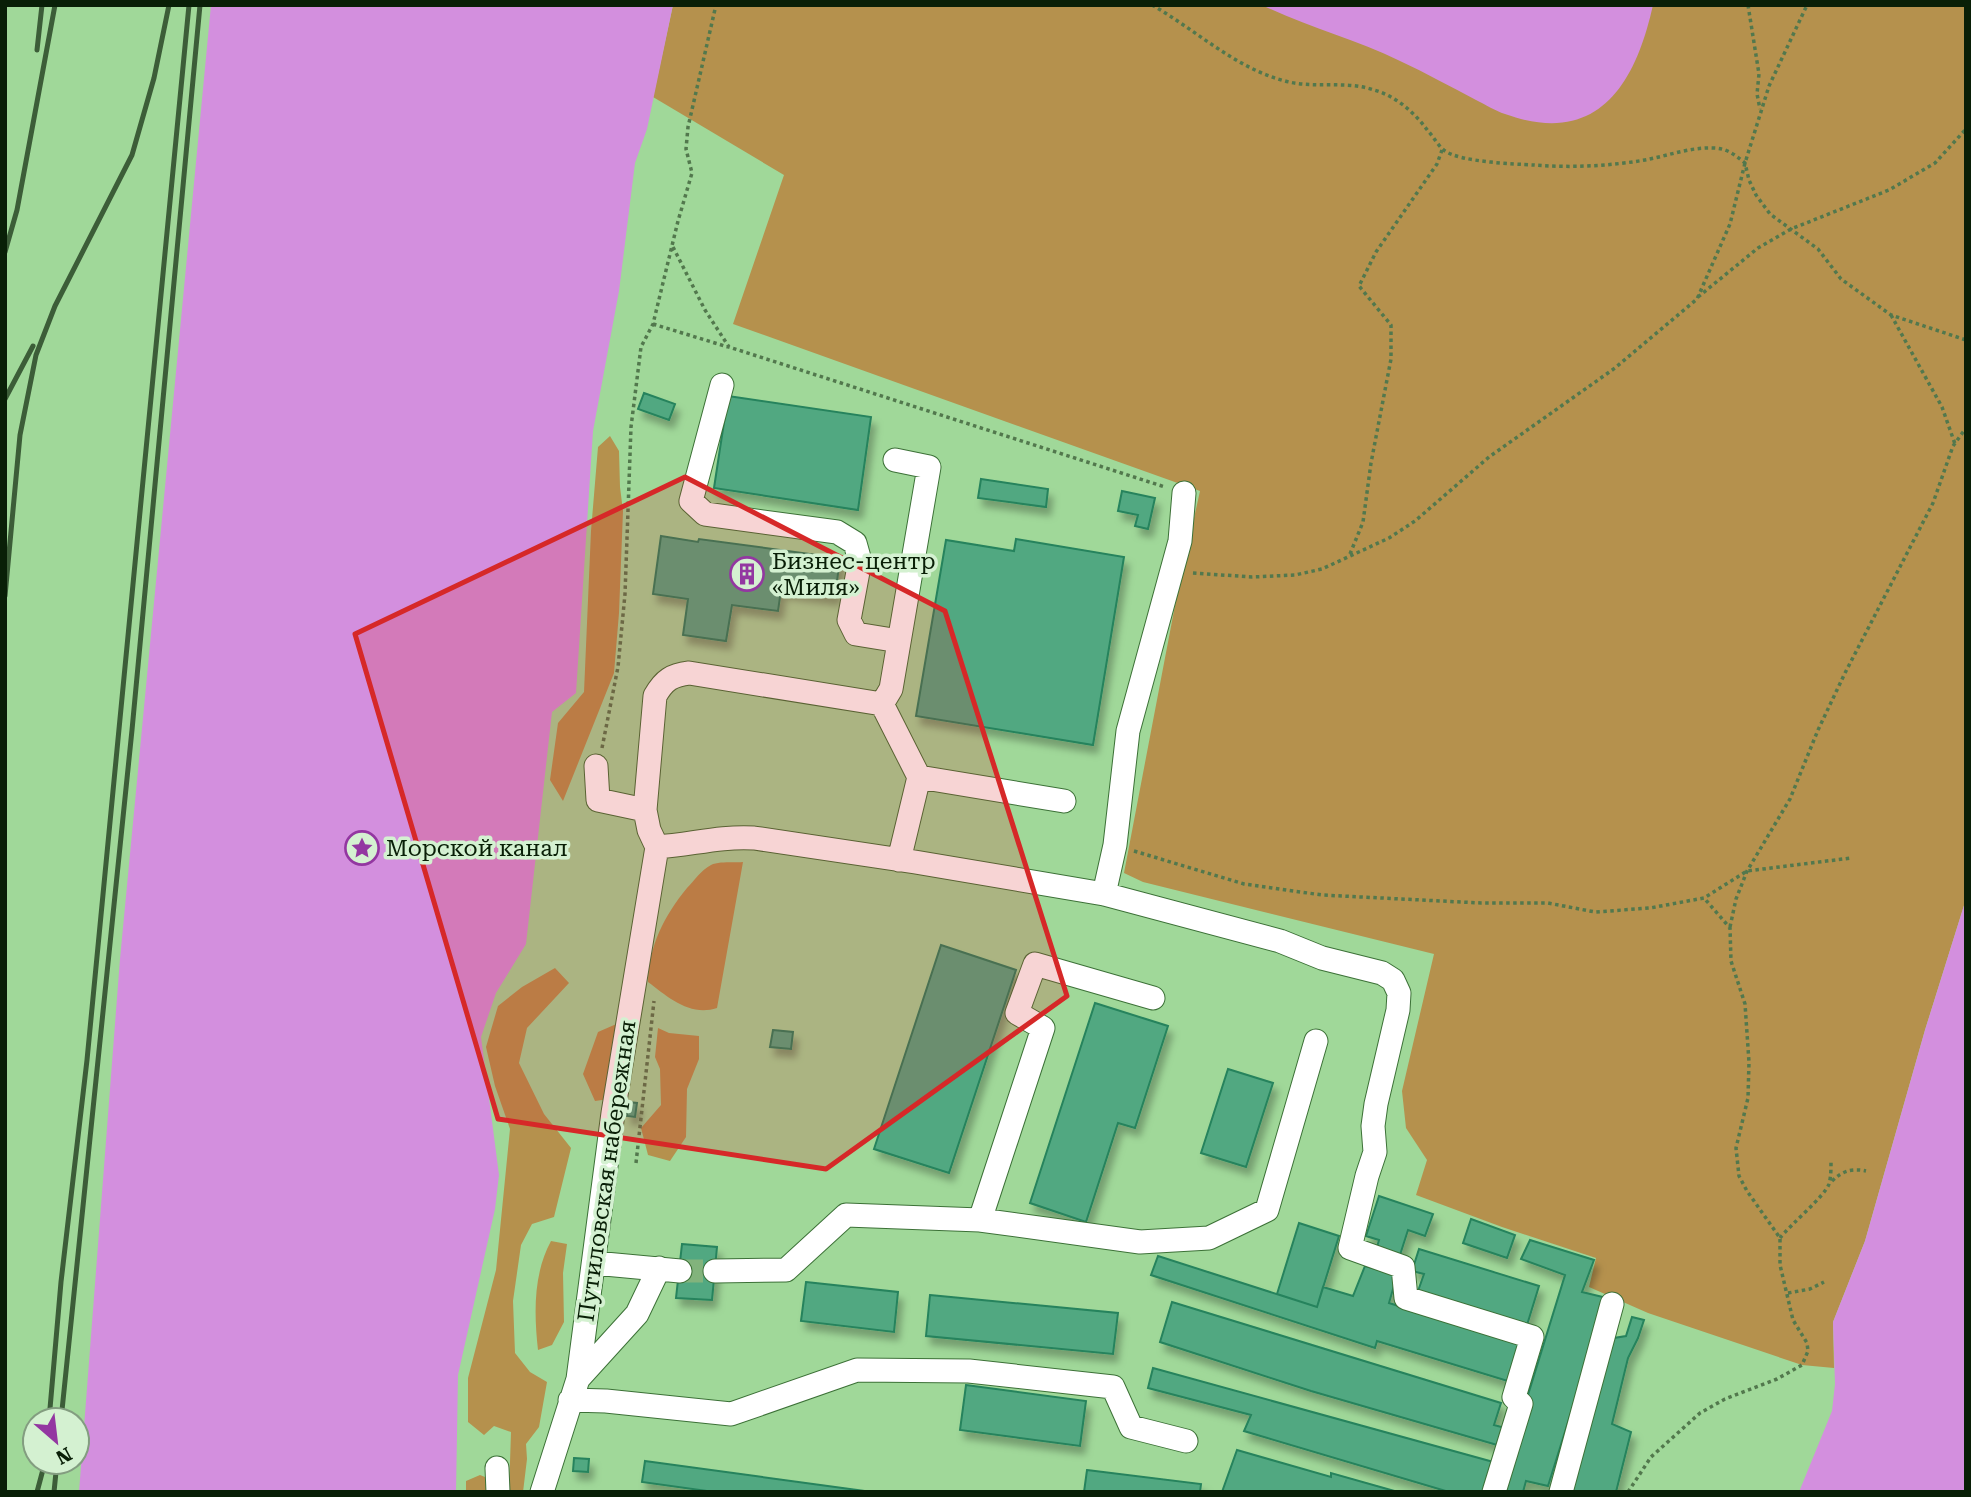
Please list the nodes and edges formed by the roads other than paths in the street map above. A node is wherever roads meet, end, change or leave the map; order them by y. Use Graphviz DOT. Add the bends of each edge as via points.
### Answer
graph roads {
  1 [pos="722,385"];
  2 [pos="895,460"];
  3 [pos="1184,493"];
  4 [pos="899,642"];
  5 [pos="882,704"];
  6 [pos="596,766"];
  7 [pos="919,777"];
  8 [pos="1064,801"];
  9 [pos="645,810"];
  10 [pos="657,847"];
  11 [pos="899,860"];
  12 [pos="1104,894"];
  13 [pos="1153,998"];
  14 [pos="1315,1041"];
  15 [pos="980,1220"];
  16 [pos="593,1263"];
  17 [pos="715,1271"];
  18 [pos="1612,1304"];
  19 [pos="574,1389"];
  20 [pos="1186,1441"];
  21 [pos="497,1468"];
  22 [pos="498,1492"];
  23 [pos="542,1492"];
  24 [pos="1494,1492"];
  25 [pos="1561,1492"];
  1 -- 4 [label="street" via="691,501 705,514 837,532 855,543 860,561 849,620 856,634"];
  2 -- 4 [label="street" via="929,467"];
  3 -- 12 [label="street" via="1180,541 1128,731 1115,845"];
  4 -- 5 [label="street" via="891,690"];
  5 -- 7 [label="street"];
  5 -- 9 [label="street" via="690,673 674,675 655,696"];
  6 -- 9 [label="street" via="598,800"];
  7 -- 8 [label="street"];
  7 -- 11 [label="street"];
  9 -- 10 [label="street"];
  10 -- 11 [label="street" via="728,836"];
  10 -- 16 [label="street, Путиловская набережная"];
  11 -- 12 [label="street"];
  12 -- 24 [label="street" via="1280,941 1393,980 1399,993 1398,1010 1376,1104 1375,1152 1350,1248 1403,1267 1406,1298 1532,1336 1514,1396 1521,1404"];
  13 -- 15 [label="street" via="1035,964 1017,1013 1043,1028"];
  14 -- 15 [label="street" via="1267,1210 1209,1238 1140,1242"];
  15 -- 17 [label="street" via="846,1215 786,1270"];
  16 -- 19 [label="street, Путиловская набережная"];
  16 -- 19 [label="street" via="670,1270"];
  18 -- 25 [label="street"];
  19 -- 20 [label="street" via="606,1401 731,1414 857,1370 969,1370 1113,1387 1131,1427"];
  19 -- 23 [label="street, Путиловская набережная"];
  21 -- 22 [label="street"];
}
